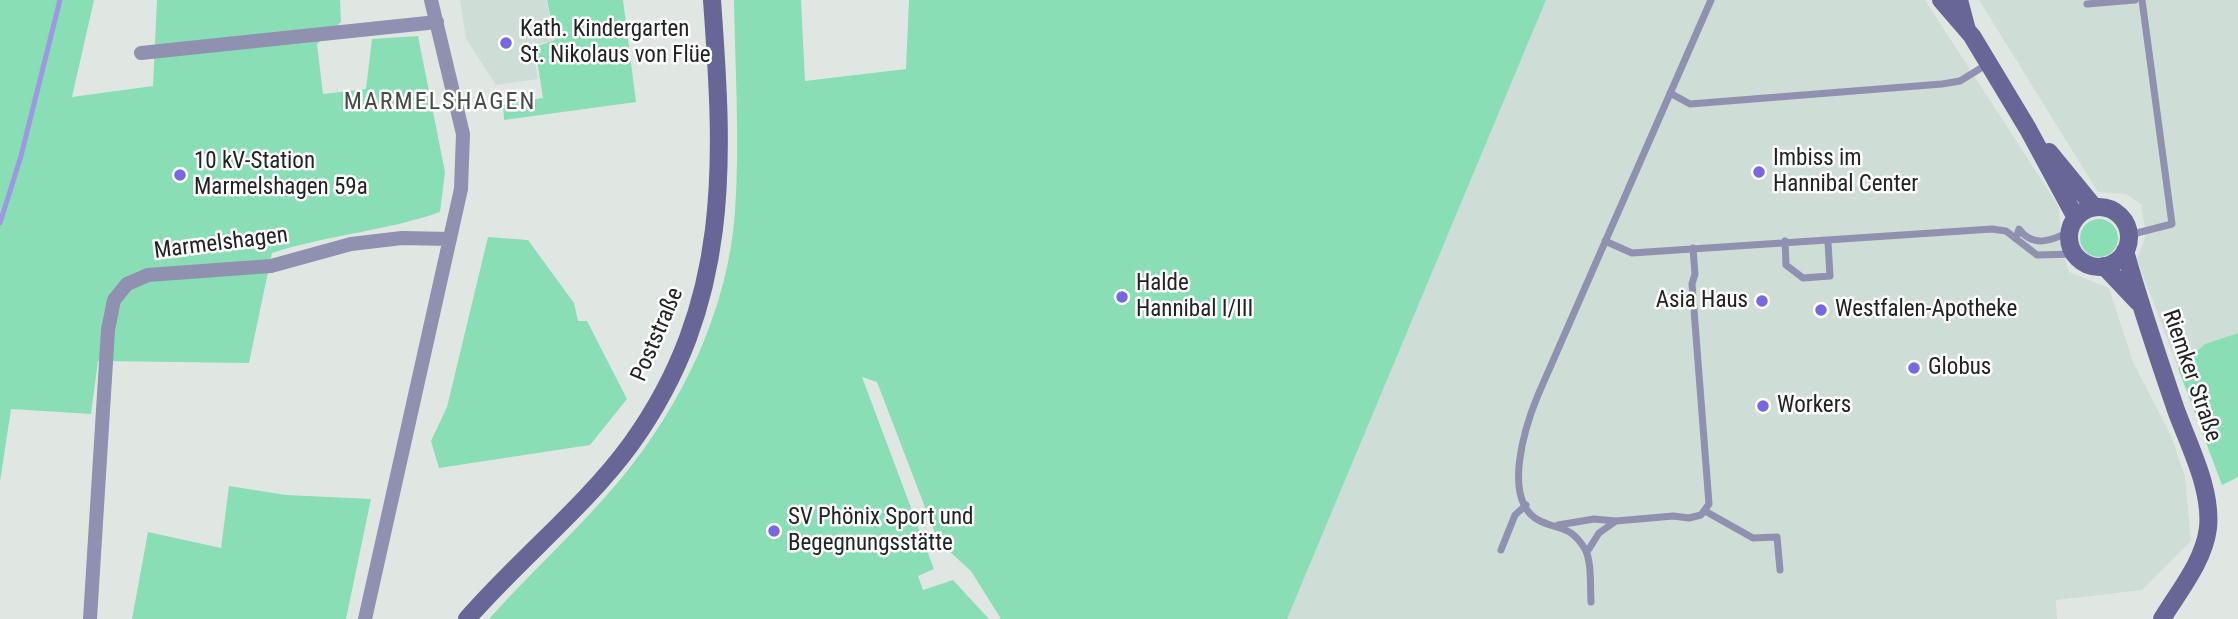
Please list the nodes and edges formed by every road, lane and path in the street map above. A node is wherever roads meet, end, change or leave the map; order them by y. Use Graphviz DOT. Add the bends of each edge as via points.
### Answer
graph roads {
  1 [pos="431,0"];
  2 [pos="712,0"];
  3 [pos="1711,0"];
  4 [pos="1941,0"];
  5 [pos="1959,0"];
  6 [pos="2135,0"];
  7 [pos="2142,0"];
  8 [pos="2087,4"];
  9 [pos="437,22"];
  10 [pos="1967,30"];
  11 [pos="141,53"];
  12 [pos="1988,64"];
  13 [pos="1670,93"];
  14 [pos="2028,129"];
  15 [pos="2094,208"];
  16 [pos="2073,224"];
  17 [pos="450,239"];
  18 [pos="2016,239"];
  19 [pos="1785,241"];
  20 [pos="1605,242"];
  21 [pos="1828,242"];
  22 [pos="2127,243"];
  23 [pos="1693,248"];
  24 [pos="2074,254"];
  25 [pos="2104,266"];
  26 [pos="2139,304"];
  27 [pos="1526,505"];
  28 [pos="1705,511"];
  29 [pos="1616,521"];
  30 [pos="1558,525"];
  31 [pos="1501,550"];
  32 [pos="1587,552"];
  33 [pos="1780,570"];
  34 [pos="1591,603"];
  35 [pos="90,619"];
  36 [pos="365,619"];
  37 [pos="467,619"];
  38 [pos="2162,619"];
  1 -- 9 [label="street"];
  2 -- 37 [label="street, Poststraße" via="720,161 716,229 695,319 676,366 630,445"];
  3 -- 13 [label="lane"];
  4 -- 10 [label="street"];
  5 -- 10 [label="street"];
  6 -- 8 [label="lane"];
  7 -- 22 [label="lane" via="2172,224"];
  9 -- 11 [label="street"];
  9 -- 17 [label="street" via="465,152"];
  10 -- 12 [label="street"];
  12 -- 13 [label="lane" via="1960,81 1942,84 1690,104"];
  12 -- 14 [label="street"];
  13 -- 20 [label="lane"];
  14 -- 15 [label="street"];
  14 -- 16 [label="street"];
  15 -- 16 [label="street"];
  15 -- 22 [label="street" via="2117,214"];
  16 -- 18 [label="lane" via="2043,242 2019,229"];
  16 -- 24 [label="street"];
  17 -- 35 [label="street, Marmelshagen" via="351,244 271,266 148,275 127,284 114,300 108,330"];
  17 -- 36 [label="street"];
  18 -- 21 [label="lane" via="1992,229"];
  18 -- 24 [label="lane" via="2037,255"];
  19 -- 21 [label="lane"];
  19 -- 21 [label="lane" via="1786,265 1803,278 1830,276"];
  19 -- 23 [label="lane"];
  20 -- 23 [label="lane" via="1632,253"];
  20 -- 27 [label="lane" via="1524,432 1519,472"];
  22 -- 25 [label="street" via="2116,262"];
  22 -- 26 [label="street, Riemker Straße"];
  23 -- 28 [label="lane" via="1692,284 1712,499"];
  24 -- 25 [label="street" via="2084,263"];
  25 -- 26 [label="street, Riemker Straße"];
  26 -- 38 [label="street, Riemker Straße" via="2207,505 2204,549"];
  27 -- 30 [label="lane" via="1541,521"];
  27 -- 31 [label="lane" via="1515,515"];
  28 -- 29 [label="lane" via="1689,518"];
  28 -- 33 [label="lane" via="1753,538 1777,537"];
  29 -- 30 [label="lane" via="1586,519"];
  29 -- 32 [label="lane" via="1599,533"];
  30 -- 32 [label="lane" via="1571,532"];
  32 -- 34 [label="lane"];
}
